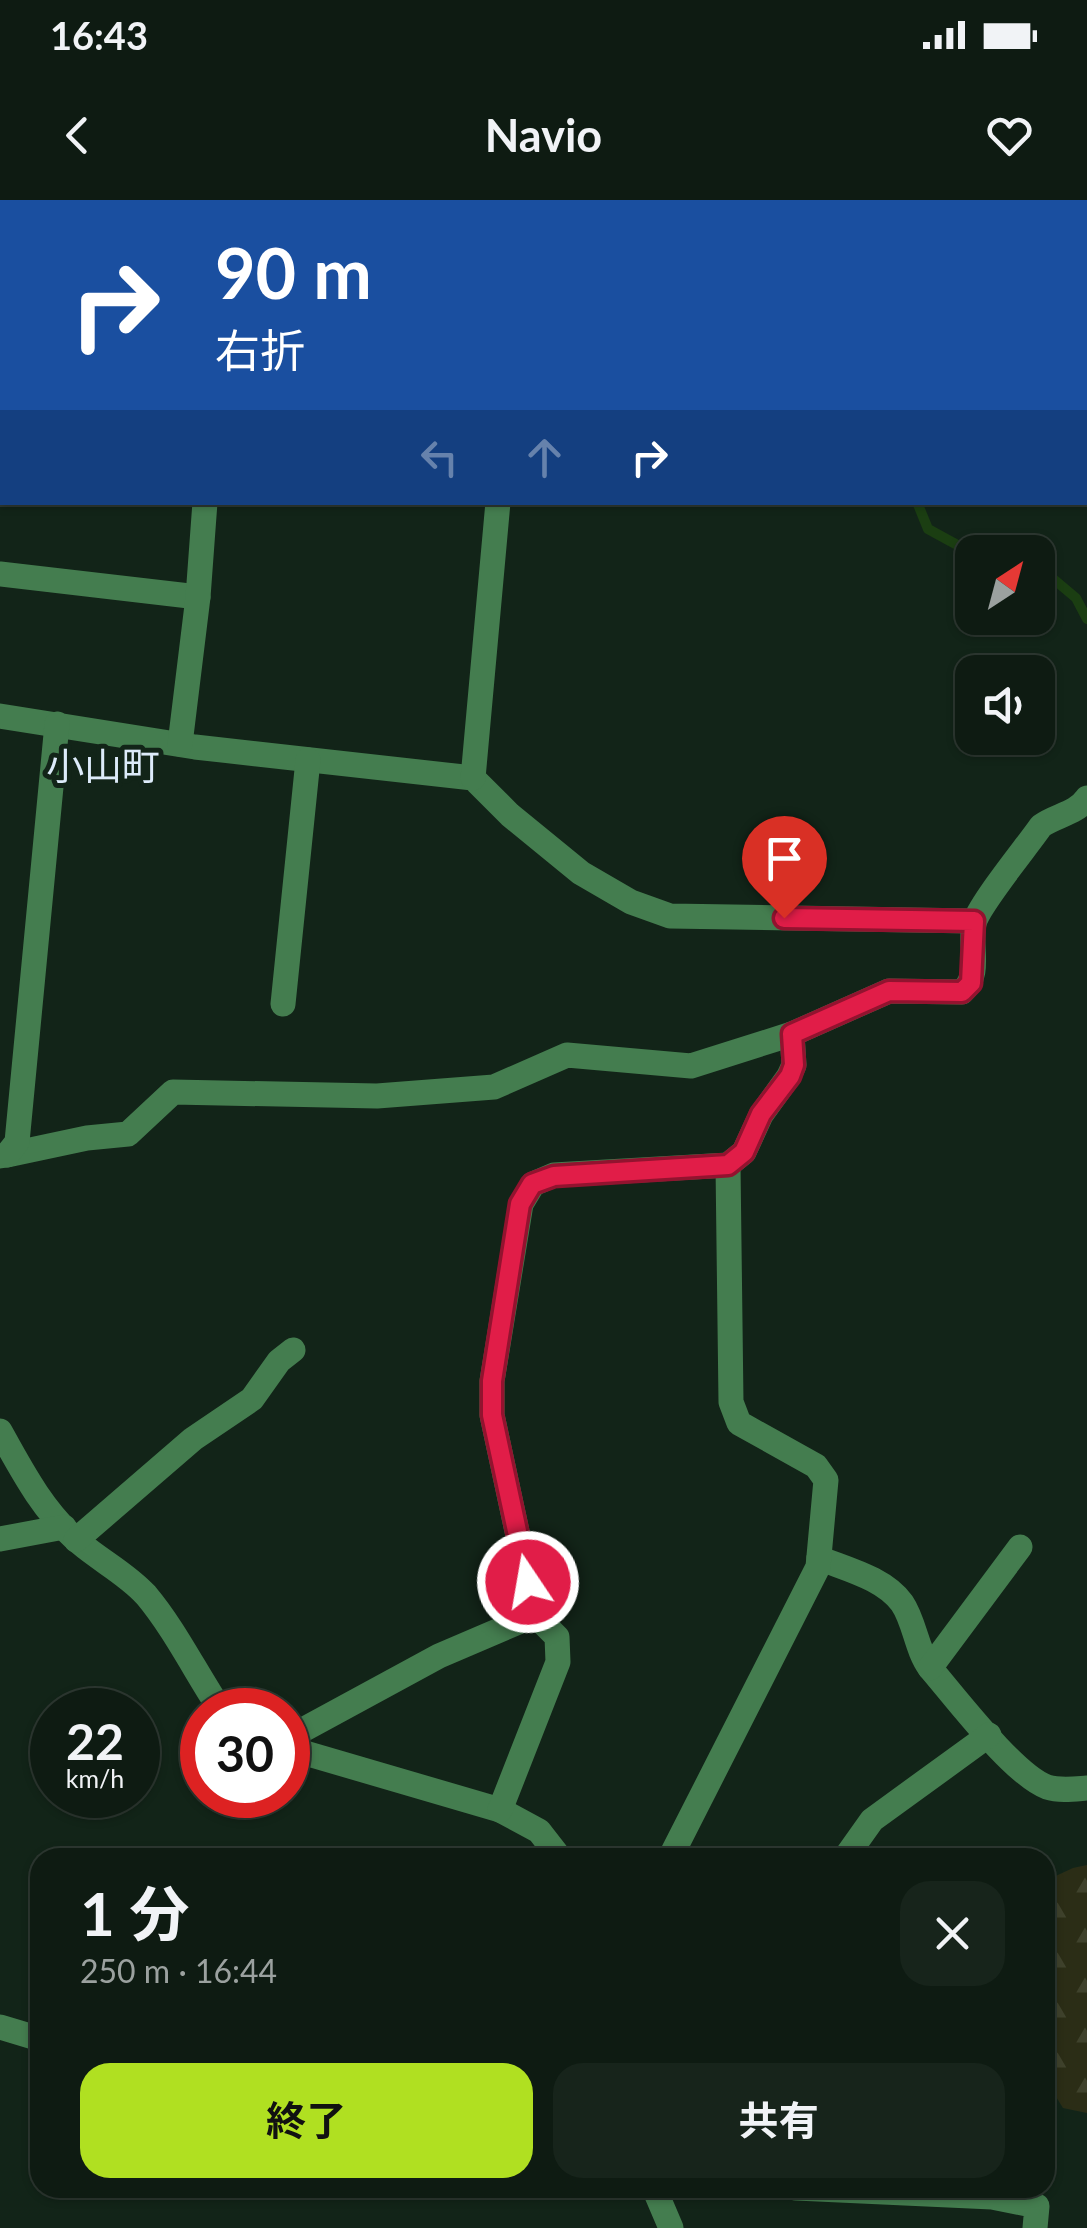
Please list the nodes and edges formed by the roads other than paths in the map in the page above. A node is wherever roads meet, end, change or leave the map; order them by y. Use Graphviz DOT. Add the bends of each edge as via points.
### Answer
graph roads {
  1 [pos="204,505"];
  2 [pos="498,505"];
  3 [pos="0,574"];
  4 [pos="198,597"];
  5 [pos="0,716"];
  6 [pos="58,724"];
  7 [pos="180,744"];
  8 [pos="308,760"];
  9 [pos="473,778"];
  10 [pos="1087,798"];
  11 [pos="974,921"];
  12 [pos="284,1004"];
  13 [pos="792,1034"];
  14 [pos="4,1155"];
  15 [pos="728,1165"];
  16 [pos="293,1350"];
  17 [pos="0,1431"];
  18 [pos="70,1534"];
  19 [pos="0,1539"];
  20 [pos="1020,1548"];
  21 [pos="819,1558"];
  22 [pos="535,1615"];
  23 [pos="930,1668"];
  24 [pos="206,1688"];
  25 [pos="310,1726"];
  26 [pos="989,1735"];
  27 [pos="310,1754"];
  28 [pos="1087,1788"];
  29 [pos="500,1810"];
  30 [pos="552,1848"];
  31 [pos="675,1848"];
  32 [pos="852,1848"];
  33 [pos="0,2027"];
  34 [pos="30,2036"];
  35 [pos="658,2198"];
  36 [pos="1001,2198"];
  37 [pos="671,2228"];
  38 [pos="1036,2228"];
  1 -- 4 [label="street"];
  2 -- 9 [label="street"];
  3 -- 4 [label="street"];
  4 -- 7 [label="street"];
  5 -- 6 [label="street"];
  6 -- 7 [label="street"];
  6 -- 14 [label="street" via="17,1142"];
  7 -- 8 [label="street"];
  8 -- 9 [label="street"];
  8 -- 12 [label="street"];
  9 -- 11 [label="street" via="581,873 670,916"];
  10 -- 11 [label="street" via="1041,826"];
  11 -- 13 [label="street" via="974,971 962,992 889,991"];
  13 -- 14 [label="street" via="691,1066 567,1055 494,1088 377,1096 173,1092 128,1134"];
  13 -- 15 [label="street" via="790,1076 761,1114 744,1152"];
  15 -- 21 [label="street" via="731,1402 739,1423 816,1466 826,1480"];
  15 -- 22 [label="street" via="554,1176 532,1184 520,1204 492,1415"];
  16 -- 18 [label="street" via="252,1399"];
  17 -- 18 [label="street" via="25,1478"];
  18 -- 19 [label="street"];
  18 -- 24 [label="street" via="147,1597"];
  20 -- 23 [label="street"];
  21 -- 23 [label="street" via="872,1580 903,1604"];
  21 -- 31 [label="street"];
  22 -- 25 [label="street" via="439,1656"];
  22 -- 29 [label="street" via="556,1638 558,1662"];
  23 -- 26 [label="street"];
  26 -- 28 [label="street" via="1034,1780 1058,1789"];
  26 -- 32 [label="street" via="872,1820"];
  27 -- 29 [label="street"];
  29 -- 30 [label="street" via="539,1831"];
  33 -- 34 [label="street"];
  35 -- 37 [label="street"];
  36 -- 38 [label="street" via="1036,2206"];
}
